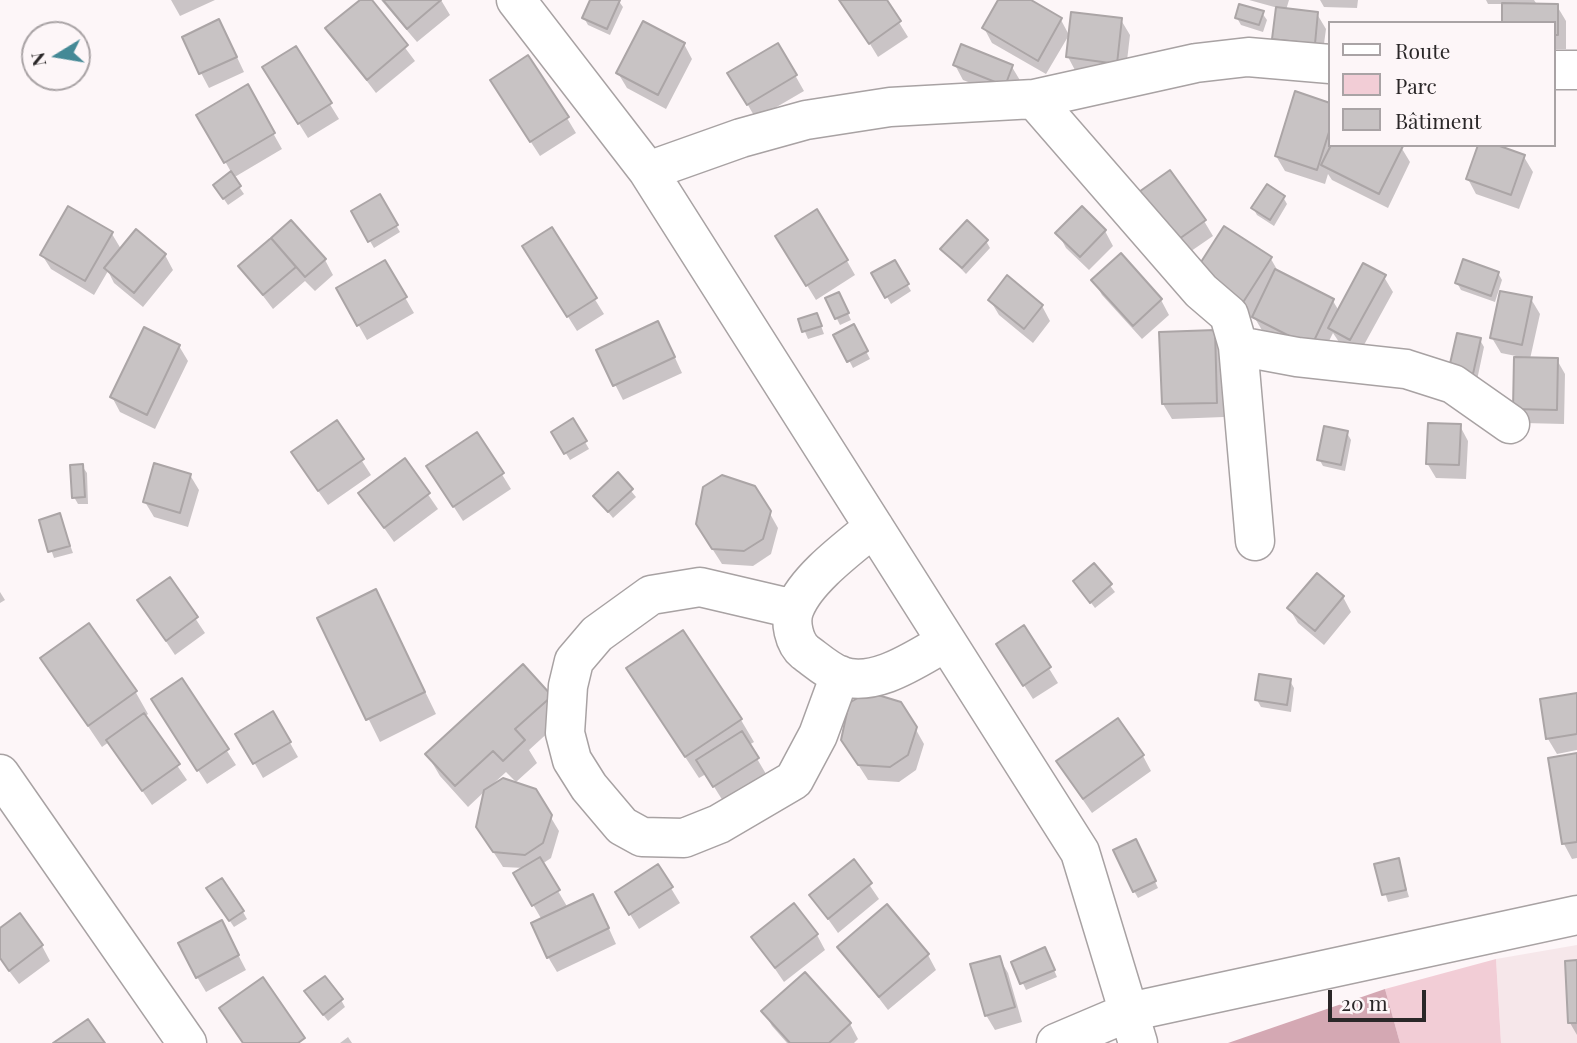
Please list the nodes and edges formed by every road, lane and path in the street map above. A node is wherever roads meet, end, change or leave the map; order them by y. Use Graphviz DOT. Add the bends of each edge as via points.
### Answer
graph roads {
  1 [pos="516,0"];
  2 [pos="1328,64"];
  3 [pos="1556,70"];
  4 [pos="1577,70"];
  5 [pos="1034,99"];
  6 [pos="648,171"];
  7 [pos="1238,346"];
  8 [pos="1510,424"];
  9 [pos="874,527"];
  10 [pos="1255,541"];
  11 [pos="794,609"];
  12 [pos="946,642"];
  13 [pos="840,675"];
  14 [pos="0,774"];
  15 [pos="1577,915"];
  16 [pos="1133,1028"];
  17 [pos="187,1043"];
  18 [pos="1056,1043"];
  1 -- 6 [label="street"];
  2 -- 5 [label="street" via="1248,57 1196,63"];
  3 -- 4 [label="street"];
  5 -- 6 [label="street" via="890,107 806,120"];
  5 -- 7 [label="street" via="1201,291 1229,315"];
  6 -- 9 [label="street"];
  7 -- 8 [label="street" via="1406,369 1453,384"];
  7 -- 10 [label="street"];
  9 -- 11 [label="street" via="839,555"];
  9 -- 12 [label="street"];
  11 -- 13 [label="street" via="799,647"];
  11 -- 13 [label="street" via="699,587 651,594 597,634 574,662 565,733 572,760 589,787 622,826 642,837 684,838 719,824 794,780 818,735"];
  12 -- 13 [label="street" via="883,674 857,679"];
  12 -- 16 [label="street" via="1080,852"];
  14 -- 17 [label="street"];
  15 -- 16 [label="street"];
  16 -- 18 [label="street"];
}
